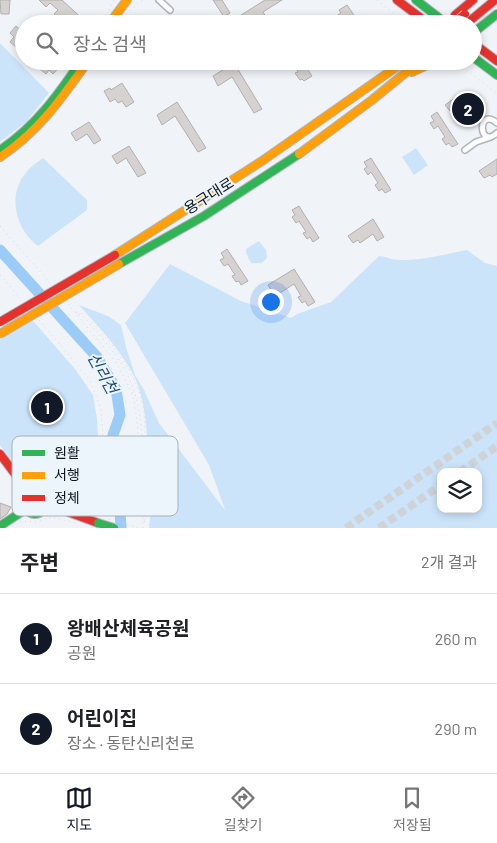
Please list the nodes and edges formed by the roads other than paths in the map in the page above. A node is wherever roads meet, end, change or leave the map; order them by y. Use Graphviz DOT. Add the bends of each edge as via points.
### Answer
graph roads {
  1 [pos="127,0"];
  2 [pos="159,0"];
  3 [pos="398,0"];
  4 [pos="416,0"];
  5 [pos="472,0"];
  6 [pos="482,0"];
  7 [pos="496,0"];
  8 [pos="170,10"];
  9 [pos="497,14"];
  10 [pos="113,15"];
  11 [pos="417,15"];
  12 [pos="435,15"];
  13 [pos="467,15"];
  14 [pos="468,15"];
  15 [pos="470,15"];
  16 [pos="482,27"];
  17 [pos="482,50"];
  18 [pos="497,61"];
  19 [pos="482,64"];
  20 [pos="75,70"];
  21 [pos="82,70"];
  22 [pos="394,70"];
  23 [pos="409,70"];
  24 [pos="418,70"];
  25 [pos="497,75"];
  26 [pos="400,78"];
  27 [pos="496,121"];
  28 [pos="482,131"];
  29 [pos="497,133"];
  30 [pos="491,136"];
  31 [pos="476,142"];
  32 [pos="0,150"];
  33 [pos="465,150"];
  34 [pos="0,157"];
  35 [pos="0,322"];
  36 [pos="0,334"];
  37 [pos="0,454"];
  38 [pos="12,470"];
  39 [pos="15,516"];
  40 [pos="79,516"];
  41 [pos="0,526"];
  42 [pos="114,528"];
  1 -- 10 [label="main road"];
  2 -- 8 [label="street"];
  3 -- 11 [label="main road"];
  4 -- 12 [label="main road"];
  5 -- 13 [label="main road"];
  6 -- 14 [label="main road"];
  7 -- 15 [label="main road"];
  9 -- 16 [label="main road"];
  17 -- 18 [label="main road"];
  19 -- 25 [label="main road"];
  20 -- 32 [label="main road" via="40,118"];
  21 -- 34 [label="main road" via="36,131"];
  22 -- 35 [label="main road, 용구대로, bridge" via="197,205"];
  23 -- 26 [label="main road, 용구대로"];
  24 -- 26 [label="main road"];
  26 -- 36 [label="main road, 용구대로, bridge" via="291,159 223,204"];
  27 -- 28 [label="street" via="485,121"];
  28 -- 30 [label="street"];
  28 -- 31 [label="street"];
  29 -- 30 [label="street"];
  30 -- 31 [label="street"];
  31 -- 33 [label="street"];
  37 -- 38 [label="main road"];
  39 -- 41 [label="main road"];
  40 -- 42 [label="main road, bridge"];
}
